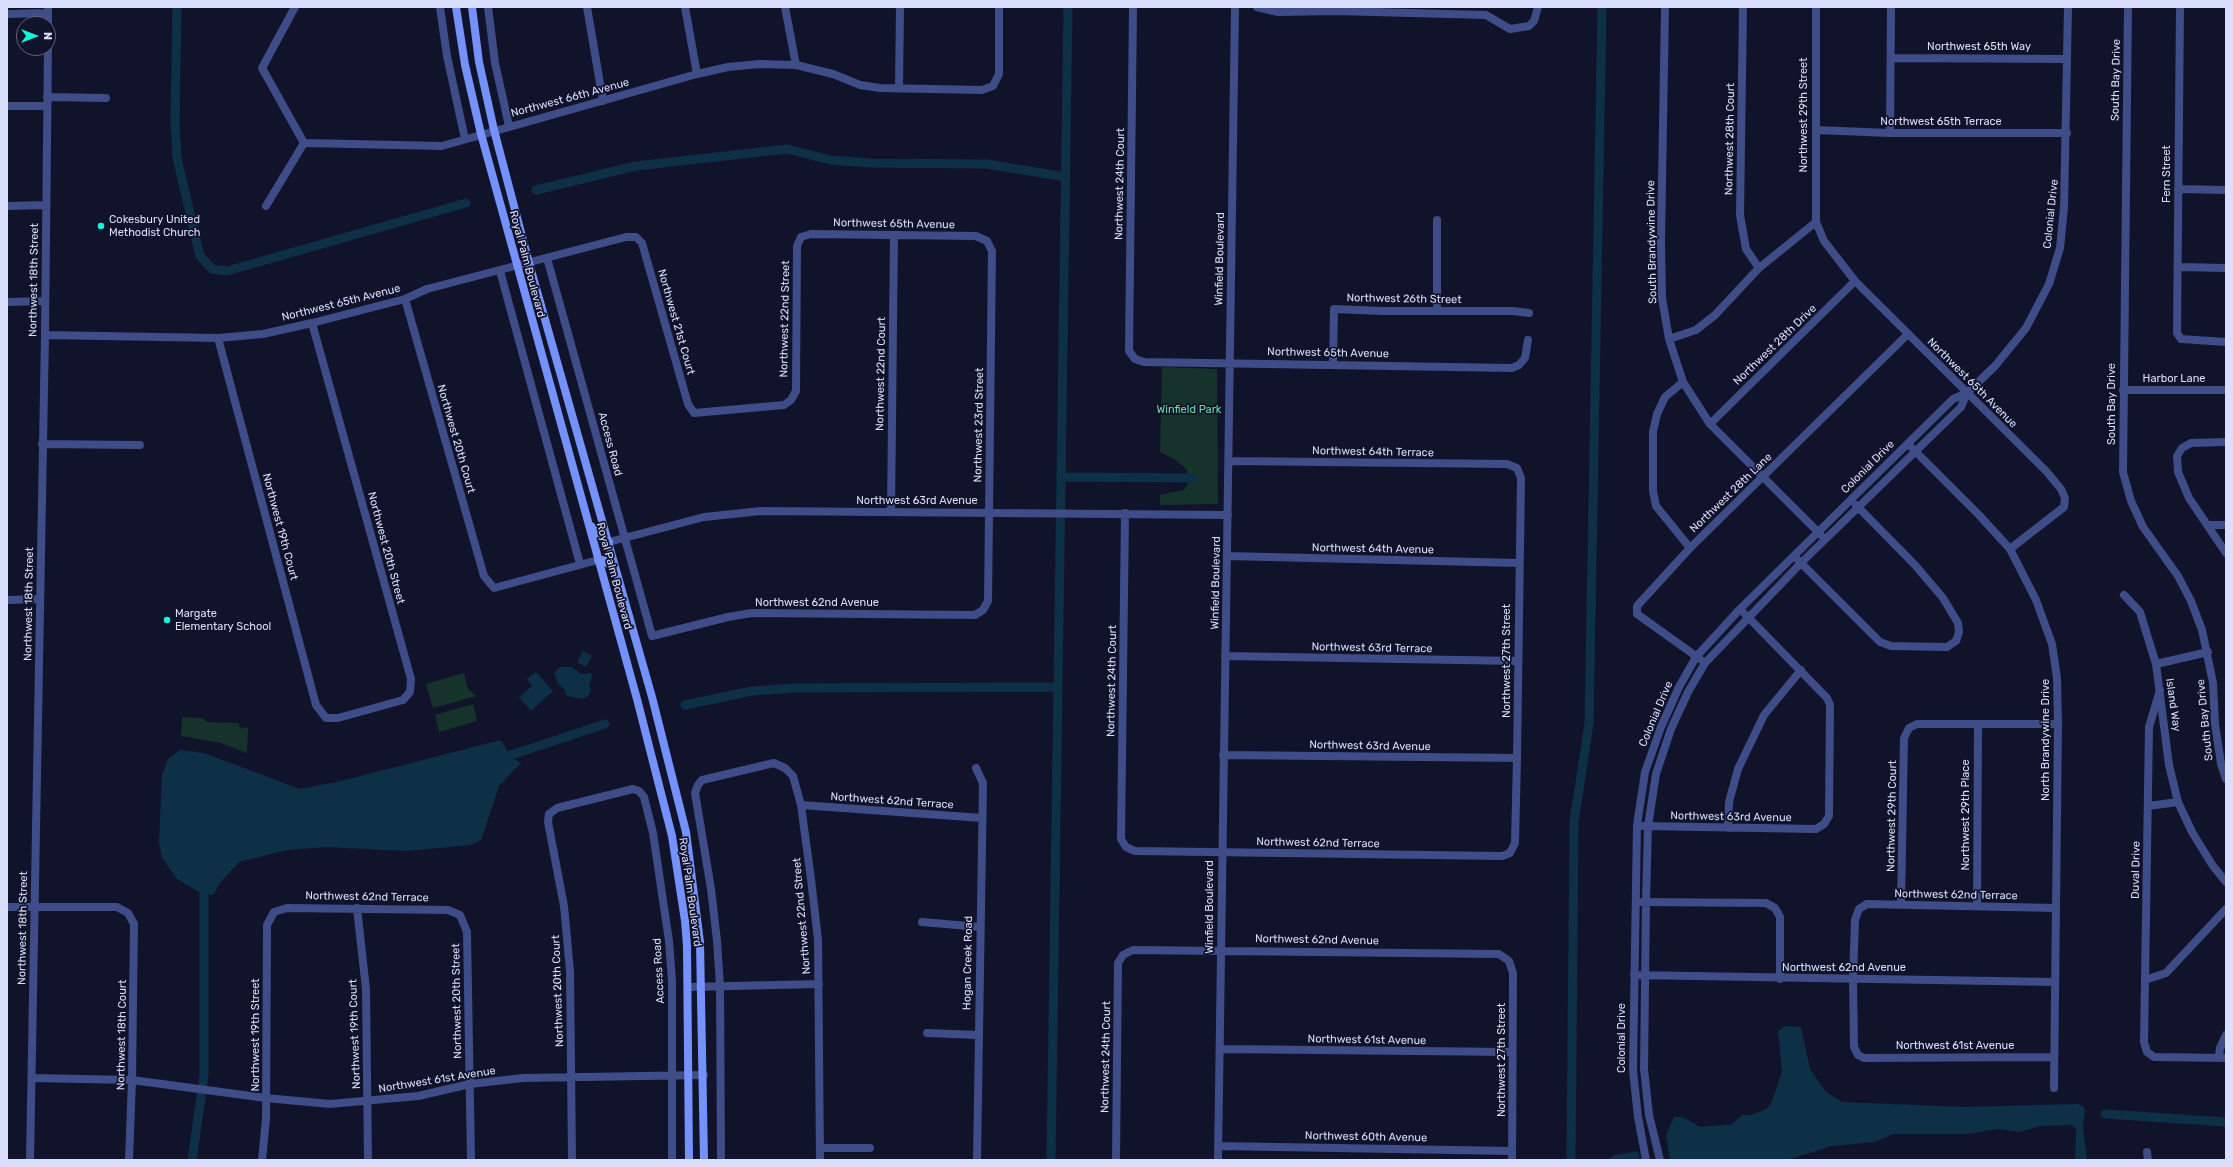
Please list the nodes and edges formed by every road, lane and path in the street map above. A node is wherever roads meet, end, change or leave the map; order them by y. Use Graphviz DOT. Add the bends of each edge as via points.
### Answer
graph roads {
  1 [pos="295,7"];
  2 [pos="440,7"];
  3 [pos="456,7"];
  4 [pos="472,7"];
  5 [pos="488,7"];
  6 [pos="587,7"];
  7 [pos="686,7"];
  8 [pos="785,7"];
  9 [pos="900,7"];
  10 [pos="999,7"];
  11 [pos="1133,7"];
  12 [pos="1235,7"];
  13 [pos="1257,7"];
  14 [pos="1538,7"];
  15 [pos="1665,7"];
  16 [pos="1743,7"];
  17 [pos="1816,7"];
  18 [pos="1891,7"];
  19 [pos="2068,7"];
  20 [pos="2128,7"];
  21 [pos="2180,7"];
  22 [pos="48,10"];
  23 [pos="7,14"];
  24 [pos="48,56"];
  25 [pos="1890,58"];
  26 [pos="2067,59"];
  27 [pos="796,66"];
  28 [pos="697,74"];
  29 [pos="899,88"];
  30 [pos="47,97"];
  31 [pos="106,98"];
  32 [pos="602,101"];
  33 [pos="7,106"];
  34 [pos="47,106"];
  35 [pos="509,126"];
  36 [pos="494,130"];
  37 [pos="1816,130"];
  38 [pos="1890,133"];
  39 [pos="2067,133"];
  40 [pos="481,134"];
  41 [pos="465,139"];
  42 [pos="304,143"];
  43 [pos="2178,189"];
  44 [pos="2226,190"];
  45 [pos="46,205"];
  46 [pos="7,206"];
  47 [pos="266,206"];
  48 [pos="1437,220"];
  49 [pos="1816,222"];
  50 [pos="894,235"];
  51 [pos="636,238"];
  52 [pos="801,238"];
  53 [pos="987,241"];
  54 [pos="547,258"];
  55 [pos="529,263"];
  56 [pos="516,266"];
  57 [pos="2178,267"];
  58 [pos="1759,268"];
  59 [pos="2226,268"];
  60 [pos="500,271"];
  61 [pos="1856,281"];
  62 [pos="405,299"];
  63 [pos="45,301"];
  64 [pos="7,302"];
  65 [pos="1437,311"];
  66 [pos="1529,313"];
  67 [pos="312,323"];
  68 [pos="1908,334"];
  69 [pos="45,336"];
  70 [pos="218,338"];
  71 [pos="1669,339"];
  72 [pos="1528,340"];
  73 [pos="2226,342"];
  74 [pos="1136,359"];
  75 [pos="1229,363"];
  76 [pos="1333,364"];
  77 [pos="1683,382"];
  78 [pos="2123,390"];
  79 [pos="2226,390"];
  80 [pos="1967,393"];
  81 [pos="791,400"];
  82 [pos="1710,424"];
  83 [pos="2226,442"];
  84 [pos="1908,443"];
  85 [pos="42,444"];
  86 [pos="140,445"];
  87 [pos="1914,451"];
  88 [pos="1228,461"];
  89 [pos="1517,468"];
  90 [pos="1762,479"];
  91 [pos="1851,500"];
  92 [pos="1858,508"];
  93 [pos="891,512"];
  94 [pos="988,512"];
  95 [pos="1125,513"];
  96 [pos="1228,515"];
  97 [pos="588,522"];
  98 [pos="2208,525"];
  99 [pos="2226,525"];
  100 [pos="1817,532"];
  101 [pos="625,538"];
  102 [pos="1825,539"];
  103 [pos="609,542"];
  104 [pos="1690,548"];
  105 [pos="2010,550"];
  106 [pos="2226,553"];
  107 [pos="1228,556"];
  108 [pos="1793,556"];
  109 [pos="598,560"];
  110 [pos="1518,563"];
  111 [pos="1801,563"];
  112 [pos="580,564"];
  113 [pos="617,572"];
  114 [pos="2124,595"];
  115 [pos="40,599"];
  116 [pos="7,600"];
  117 [pos="1740,609"];
  118 [pos="983,610"];
  119 [pos="1748,616"];
  120 [pos="652,636"];
  121 [pos="2208,652"];
  122 [pos="1225,656"];
  123 [pos="1696,657"];
  124 [pos="1518,661"];
  125 [pos="1706,663"];
  126 [pos="2156,664"];
  127 [pos="1801,670"];
  128 [pos="2160,690"];
  129 [pos="326,718"];
  130 [pos="1978,724"];
  131 [pos="2058,724"];
  132 [pos="1223,755"];
  133 [pos="1517,758"];
  134 [pos="976,768"];
  135 [pos="2226,779"];
  136 [pos="633,789"];
  137 [pos="2178,802"];
  138 [pos="801,805"];
  139 [pos="2148,806"];
  140 [pos="982,818"];
  141 [pos="1637,825"];
  142 [pos="1648,826"];
  143 [pos="1728,828"];
  144 [pos="1126,847"];
  145 [pos="1222,852"];
  146 [pos="1510,853"];
  147 [pos="2226,882"];
  148 [pos="1635,902"];
  149 [pos="1646,902"];
  150 [pos="1902,904"];
  151 [pos="1977,906"];
  152 [pos="34,907"];
  153 [pos="7,908"];
  154 [pos="356,908"];
  155 [pos="2055,908"];
  156 [pos="2226,909"];
  157 [pos="274,912"];
  158 [pos="460,914"];
  159 [pos="922,922"];
  160 [pos="980,927"];
  161 [pos="1221,950"];
  162 [pos="1123,955"];
  163 [pos="1509,961"];
  164 [pos="1634,975"];
  165 [pos="1646,976"];
  166 [pos="1780,979"];
  167 [pos="1854,979"];
  168 [pos="2145,980"];
  169 [pos="2054,982"];
  170 [pos="819,984"];
  171 [pos="720,986"];
  172 [pos="688,987"];
  173 [pos="702,987"];
  174 [pos="927,1033"];
  175 [pos="978,1035"];
  176 [pos="2226,1035"];
  177 [pos="1220,1049"];
  178 [pos="1512,1052"];
  179 [pos="2054,1057"];
  180 [pos="2223,1058"];
  181 [pos="672,1075"];
  182 [pos="690,1075"];
  183 [pos="704,1075"];
  184 [pos="571,1077"];
  185 [pos="32,1078"];
  186 [pos="132,1080"];
  187 [pos="470,1084"];
  188 [pos="2054,1088"];
  189 [pos="266,1098"];
  190 [pos="368,1102"];
  191 [pos="1218,1146"];
  192 [pos="820,1148"];
  193 [pos="870,1148"];
  194 [pos="1512,1150"];
  195 [pos="30,1160"];
  196 [pos="129,1160"];
  197 [pos="262,1160"];
  198 [pos="368,1160"];
  199 [pos="471,1160"];
  200 [pos="572,1160"];
  201 [pos="672,1160"];
  202 [pos="689,1160"];
  203 [pos="704,1160"];
  204 [pos="721,1160"];
  205 [pos="820,1160"];
  206 [pos="977,1160"];
  207 [pos="1116,1160"];
  208 [pos="1218,1160"];
  209 [pos="1512,1160"];
  210 [pos="1646,1160"];
  211 [pos="1658,1160"];
  1 -- 42 [label="street" via="262,68"];
  2 -- 41 [label="street" via="447,56"];
  3 -- 40 [label="main road, Royal Palm Boulevard" via="465,65"];
  4 -- 36 [label="main road, Royal Palm Boulevard" via="479,62"];
  5 -- 35 [label="street" via="495,63"];
  6 -- 32 [label="street"];
  7 -- 28 [label="street"];
  8 -- 27 [label="street"];
  9 -- 29 [label="street"];
  10 -- 29 [label="street, Northwest 66th Avenue" via="999,74 993,86 982,90"];
  11 -- 74 [label="street, Northwest 24th Court" via="1129,351"];
  12 -- 75 [label="street, Winfield Boulevard"];
  13 -- 14 [label="street" via="1278,12 1486,15 1510,29 1529,26 1534,21"];
  15 -- 71 [label="street, South Brandywine Drive" via="1661,255 1662,298"];
  16 -- 58 [label="street, Northwest 28th Court" via="1740,215 1746,249"];
  17 -- 37 [label="street, Northwest 29th Street"];
  18 -- 25 [label="street"];
  19 -- 26 [label="street, Colonial Drive"];
  20 -- 78 [label="street, South Bay Drive"];
  21 -- 43 [label="street, Fern Street"];
  22 -- 23 [label="street"];
  24 -- 30 [label="street, Northwest 18th Street"];
  25 -- 26 [label="street, Northwest 65th Way"];
  25 -- 38 [label="street"];
  26 -- 39 [label="street, Colonial Drive"];
  27 -- 28 [label="street, Northwest 66th Avenue" via="759,64"];
  27 -- 29 [label="street, Northwest 66th Avenue" via="834,74 860,85"];
  28 -- 32 [label="street, Northwest 66th Avenue"];
  30 -- 31 [label="street"];
  30 -- 34 [label="street, Northwest 18th Street"];
  32 -- 35 [label="street, Northwest 66th Avenue"];
  33 -- 34 [label="street"];
  34 -- 45 [label="street, Northwest 18th Street"];
  35 -- 36 [label="street, Northwest 66th Avenue"];
  36 -- 40 [label="street, Northwest 66th Avenue"];
  36 -- 55 [label="main road, Royal Palm Boulevard"];
  37 -- 38 [label="street, Northwest 65th Terrace"];
  37 -- 49 [label="street, Northwest 29th Street"];
  38 -- 39 [label="street, Northwest 65th Terrace"];
  39 -- 80 [label="street, Colonial Drive" via="2064,214 2060,248 2050,284 2026,328 1995,366"];
  40 -- 41 [label="street, Northwest 66th Avenue"];
  40 -- 56 [label="main road, Royal Palm Boulevard"];
  41 -- 42 [label="street, Northwest 66th Avenue" via="442,146"];
  42 -- 47 [label="street"];
  43 -- 44 [label="street"];
  43 -- 57 [label="street, Fern Street"];
  45 -- 46 [label="street"];
  45 -- 63 [label="street, Northwest 18th Street"];
  48 -- 65 [label="street"];
  49 -- 58 [label="street"];
  49 -- 61 [label="street, Northwest 65th Avenue" via="1824,241"];
  50 -- 52 [label="street, Northwest 65th Avenue" via="811,234"];
  50 -- 53 [label="street, Northwest 65th Avenue" via="976,236"];
  50 -- 93 [label="street, Northwest 22nd Court"];
  51 -- 54 [label="street, Northwest 65th Avenue" via="626,237"];
  51 -- 81 [label="street, Northwest 21st Court" via="642,243 688,404 694,413 784,405"];
  52 -- 81 [label="street, Northwest 22nd Street" via="797,246 796,391"];
  53 -- 94 [label="street, Northwest 23rd Street" via="992,251"];
  54 -- 55 [label="street, Northwest 65th Avenue"];
  54 -- 101 [label="street, Access Road"];
  55 -- 56 [label="street, Northwest 65th Avenue"];
  55 -- 103 [label="main road, Royal Palm Boulevard"];
  56 -- 60 [label="street, Northwest 65th Avenue"];
  56 -- 97 [label="main road, Royal Palm Boulevard"];
  57 -- 59 [label="street"];
  57 -- 73 [label="street, Fern Street" via="2177,333 2181,339"];
  58 -- 71 [label="street" via="1715,315 1696,330"];
  60 -- 62 [label="street, Northwest 65th Avenue" via="427,289"];
  60 -- 112 [label="street"];
  61 -- 68 [label="street, Northwest 65th Avenue"];
  61 -- 82 [label="street, Northwest 28th Drive"];
  62 -- 67 [label="street, Northwest 65th Avenue"];
  62 -- 112 [label="street, Northwest 20th Court" via="484,576 494,588"];
  63 -- 64 [label="street"];
  63 -- 69 [label="street, Northwest 18th Street"];
  65 -- 66 [label="street, Northwest 26th Street"];
  65 -- 76 [label="street, Northwest 26th Street" via="1334,308"];
  67 -- 70 [label="street, Northwest 65th Avenue" via="263,334"];
  67 -- 129 [label="street, Northwest 20th Street" via="411,679 410,692 403,700 338,718"];
  68 -- 80 [label="street, Northwest 65th Avenue"];
  68 -- 90 [label="street, Northwest 28th Lane"];
  69 -- 70 [label="street, Northwest 65th Avenue"];
  69 -- 85 [label="street, Northwest 18th Street"];
  70 -- 129 [label="street, Northwest 19th Court" via="316,705"];
  71 -- 77 [label="street, South Brandywine Drive"];
  72 -- 76 [label="street, Northwest 65th Avenue" via="1525,358 1512,368"];
  74 -- 75 [label="street, Northwest 65th Avenue" via="1144,362"];
  75 -- 76 [label="street, Northwest 65th Avenue"];
  75 -- 88 [label="street, Winfield Boulevard"];
  77 -- 82 [label="street, South Brandywine Drive"];
  77 -- 104 [label="street" via="1665,396 1657,414 1653,432 1653,491 1656,506"];
  78 -- 79 [label="street, Harbor Lane"];
  78 -- 121 [label="street, South Bay Drive" via="2123,472 2131,501 2143,527 2178,576 2191,601"];
  80 -- 84 [label="street, Colonial Drive" via="1953,399"];
  80 -- 87 [label="street, Colonial Drive" via="1961,407"];
  80 -- 105 [label="street, Northwest 65th Avenue" via="2046,471 2065,498 2064,508"];
  82 -- 90 [label="street, South Brandywine Drive"];
  83 -- 98 [label="street" via="2191,443 2182,448 2177,456 2178,472 2189,498"];
  84 -- 87 [label="street, North Brandywine Drive"];
  84 -- 91 [label="street, Colonial Drive"];
  85 -- 86 [label="street"];
  85 -- 115 [label="street, Northwest 18th Street"];
  87 -- 92 [label="street, Colonial Drive"];
  87 -- 105 [label="street, North Brandywine Drive" via="1979,515"];
  88 -- 89 [label="street, Northwest 64th Terrace" via="1507,464"];
  88 -- 96 [label="street, Winfield Boulevard"];
  89 -- 110 [label="street, Northwest 27th Street" via="1521,478"];
  90 -- 100 [label="street, South Brandywine Drive"];
  90 -- 104 [label="street, Northwest 28th Lane"];
  91 -- 92 [label="street"];
  91 -- 100 [label="street, Colonial Drive"];
  92 -- 102 [label="street, Colonial Drive"];
  92 -- 111 [label="street" via="1915,565 1943,598 1958,623 1956,641 1947,647 1890,646 1880,642"];
  93 -- 94 [label="street, Northwest 63rd Avenue"];
  93 -- 101 [label="street, Northwest 63rd Avenue" via="736,513 671,525"];
  94 -- 95 [label="street, Northwest 63rd Avenue"];
  94 -- 118 [label="street, Northwest 23rd Street" via="988,601"];
  95 -- 96 [label="street, Northwest 63rd Avenue"];
  95 -- 144 [label="street, Northwest 24th Court" via="1121,839"];
  96 -- 107 [label="street, Winfield Boulevard"];
  97 -- 103 [label="main road" via="597,535"];
  97 -- 109 [label="main road, Royal Palm Boulevard"];
  98 -- 99 [label="street"];
  98 -- 106 [label="street"];
  100 -- 102 [label="street, South Brandywine Drive"];
  100 -- 108 [label="street, Colonial Drive"];
  101 -- 103 [label="street, Northwest 63rd Avenue"];
  101 -- 120 [label="street, Access Road"];
  102 -- 111 [label="street, Colonial Drive"];
  103 -- 113 [label="main road, Royal Palm Boulevard"];
  104 -- 123 [label="street, Northwest 28th Lane" via="1637,606 1637,614"];
  105 -- 131 [label="street, North Brandywine Drive" via="2036,600 2052,644 2057,678"];
  107 -- 110 [label="street, Northwest 64th Avenue"];
  107 -- 122 [label="street, Winfield Boulevard"];
  108 -- 111 [label="street"];
  108 -- 117 [label="street, Colonial Drive"];
  109 -- 112 [label="street"];
  109 -- 113 [label="main road" via="604,560"];
  109 -- 172 [label="main road, Royal Palm Boulevard" via="672,836 685,921"];
  110 -- 124 [label="street, Northwest 27th Street"];
  111 -- 119 [label="street, Colonial Drive"];
  113 -- 173 [label="main road, Royal Palm Boulevard" via="686,832 697,911"];
  114 -- 126 [label="street, Island Way" via="2140,612"];
  115 -- 116 [label="street"];
  115 -- 152 [label="street, Northwest 18th Street"];
  117 -- 119 [label="street"];
  117 -- 123 [label="street, Colonial Drive"];
  118 -- 120 [label="street, Northwest 62nd Avenue" via="975,615 752,613 728,616"];
  119 -- 125 [label="street, Colonial Drive"];
  119 -- 127 [label="street"];
  121 -- 126 [label="street"];
  121 -- 135 [label="street, South Bay Drive" via="2215,724"];
  122 -- 124 [label="street, Northwest 63rd Terrace"];
  122 -- 132 [label="street, Winfield Boulevard"];
  123 -- 125 [label="street, Northwest 28th Lane"];
  123 -- 141 [label="street, Colonial Drive" via="1679,687 1656,740 1645,772"];
  124 -- 133 [label="street, Northwest 27th Street"];
  125 -- 142 [label="street, Colonial Drive" via="1688,692 1671,729 1656,774"];
  126 -- 128 [label="street, Island Way"];
  127 -- 143 [label="street" via="1764,715 1738,769 1729,802"];
  127 -- 143 [label="street, Northwest 63rd Avenue" via="1830,704 1829,816 1824,824 1816,829"];
  128 -- 137 [label="street, Island Way" via="2169,765"];
  128 -- 139 [label="street, Duval Drive" via="2150,727"];
  130 -- 131 [label="street"];
  130 -- 150 [label="street, Northwest 29th Court" via="1917,724 1909,728 1904,738"];
  130 -- 151 [label="street, Northwest 29th Place"];
  131 -- 155 [label="street, North Brandywine Drive"];
  132 -- 133 [label="street, Northwest 63rd Avenue"];
  132 -- 145 [label="street, Winfield Boulevard"];
  133 -- 146 [label="street, Northwest 27th Street" via="1515,843"];
  134 -- 140 [label="street, Hogan Creek Road" via="983,783"];
  136 -- 181 [label="street, Access Road" via="644,797 663,892 672,981"];
  136 -- 184 [label="street, Northwest 20th Court" via="557,808 549,814 548,822 564,906 570,971"];
  137 -- 139 [label="street"];
  137 -- 147 [label="street, Island Way" via="2192,832"];
  138 -- 140 [label="street, Northwest 62nd Terrace"];
  138 -- 170 [label="street, Northwest 22nd Street" via="818,940"];
  138 -- 171 [label="street, Northwest 22nd Street" via="793,776 785,768 774,763 702,780 698,785 695,793 711,889"];
  139 -- 168 [label="street, Duval Drive"];
  140 -- 160 [label="street, Hogan Creek Road"];
  141 -- 142 [label="street, Northwest 63rd Avenue"];
  141 -- 148 [label="street, Colonial Drive"];
  142 -- 143 [label="street, Northwest 63rd Avenue"];
  142 -- 149 [label="street, Colonial Drive"];
  144 -- 145 [label="street, Northwest 62nd Terrace" via="1136,852"];
  145 -- 146 [label="street, Northwest 62nd Terrace" via="1502,856"];
  145 -- 161 [label="street, Winfield Boulevard"];
  148 -- 149 [label="street"];
  148 -- 164 [label="street, Colonial Drive"];
  149 -- 165 [label="street, Colonial Drive"];
  149 -- 166 [label="street" via="1766,903 1775,908 1780,917"];
  150 -- 151 [label="street, Northwest 62nd Terrace"];
  150 -- 167 [label="street, Northwest 62nd Terrace" via="1867,904 1859,909 1856,920"];
  151 -- 155 [label="street, Northwest 62nd Terrace"];
  152 -- 153 [label="street"];
  152 -- 185 [label="street, Northwest 18th Street"];
  152 -- 186 [label="street, Northwest 18th Court" via="117,907 128,913 134,924"];
  154 -- 157 [label="street, Northwest 62nd Terrace" via="287,908"];
  154 -- 158 [label="street, Northwest 62nd Terrace" via="448,910"];
  154 -- 190 [label="street, Northwest 19th Court" via="366,989"];
  155 -- 169 [label="street, North Brandywine Drive"];
  156 -- 168 [label="street" via="2166,973"];
  157 -- 189 [label="street, Northwest 19th Street" via="267,925"];
  158 -- 187 [label="street, Northwest 20th Street" via="467,932"];
  159 -- 160 [label="street"];
  160 -- 175 [label="street, Hogan Creek Road"];
  161 -- 162 [label="street, Northwest 62nd Avenue" via="1133,950"];
  161 -- 163 [label="street, Northwest 62nd Avenue" via="1499,954"];
  161 -- 177 [label="street, Winfield Boulevard"];
  162 -- 207 [label="street, Northwest 24th Court" via="1118,963"];
  163 -- 178 [label="street, Northwest 27th Street" via="1513,973"];
  164 -- 165 [label="street, Northwest 62nd Avenue"];
  164 -- 210 [label="street, Colonial Drive" via="1633,1070"];
  165 -- 166 [label="street, Northwest 62nd Avenue"];
  165 -- 211 [label="street, Colonial Drive" via="1644,1069"];
  166 -- 167 [label="street, Northwest 62nd Avenue"];
  167 -- 169 [label="street, Northwest 62nd Avenue"];
  167 -- 179 [label="street, Northwest 61st Avenue" via="1854,1047 1858,1055 1864,1058"];
  168 -- 180 [label="street, Duval Drive" via="2144,1042 2148,1052 2154,1057"];
  169 -- 179 [label="street, North Brandywine Drive"];
  170 -- 171 [label="street"];
  170 -- 192 [label="street, Northwest 22nd Street"];
  171 -- 173 [label="street"];
  171 -- 204 [label="street"];
  172 -- 173 [label="street"];
  172 -- 182 [label="main road, Royal Palm Boulevard"];
  173 -- 183 [label="main road, Royal Palm Boulevard"];
  174 -- 175 [label="street"];
  175 -- 206 [label="street, Hogan Creek Road"];
  176 -- 180 [label="street" via="2220,1048"];
  177 -- 178 [label="street, Northwest 61st Avenue"];
  177 -- 191 [label="street, Winfield Boulevard"];
  178 -- 194 [label="street, Northwest 27th Street"];
  179 -- 188 [label="street, North Brandywine Drive"];
  181 -- 182 [label="street, Northwest 61st Avenue"];
  181 -- 184 [label="street, Northwest 61st Avenue"];
  181 -- 201 [label="street, Access Road"];
  182 -- 183 [label="street, Northwest 61st Avenue"];
  182 -- 202 [label="main road, Royal Palm Boulevard"];
  183 -- 203 [label="main road, Royal Palm Boulevard"];
  184 -- 187 [label="street, Northwest 61st Avenue" via="524,1078"];
  184 -- 200 [label="street, Northwest 20th Court"];
  185 -- 186 [label="street, Northwest 61st Avenue"];
  185 -- 195 [label="street, Northwest 18th Street"];
  186 -- 189 [label="street, Northwest 61st Avenue"];
  186 -- 196 [label="street, Northwest 18th Court"];
  187 -- 190 [label="street, Northwest 61st Avenue" via="418,1096"];
  187 -- 199 [label="street, Northwest 20th Street"];
  189 -- 190 [label="street, Northwest 61st Avenue" via="330,1104"];
  189 -- 197 [label="street, Northwest 19th Street"];
  190 -- 198 [label="street, Northwest 19th Court"];
  191 -- 194 [label="street, Northwest 60th Avenue"];
  191 -- 208 [label="street, Winfield Boulevard"];
  192 -- 193 [label="street"];
  192 -- 205 [label="street, Northwest 22nd Street"];
  194 -- 209 [label="street, Northwest 27th Street"];
}
